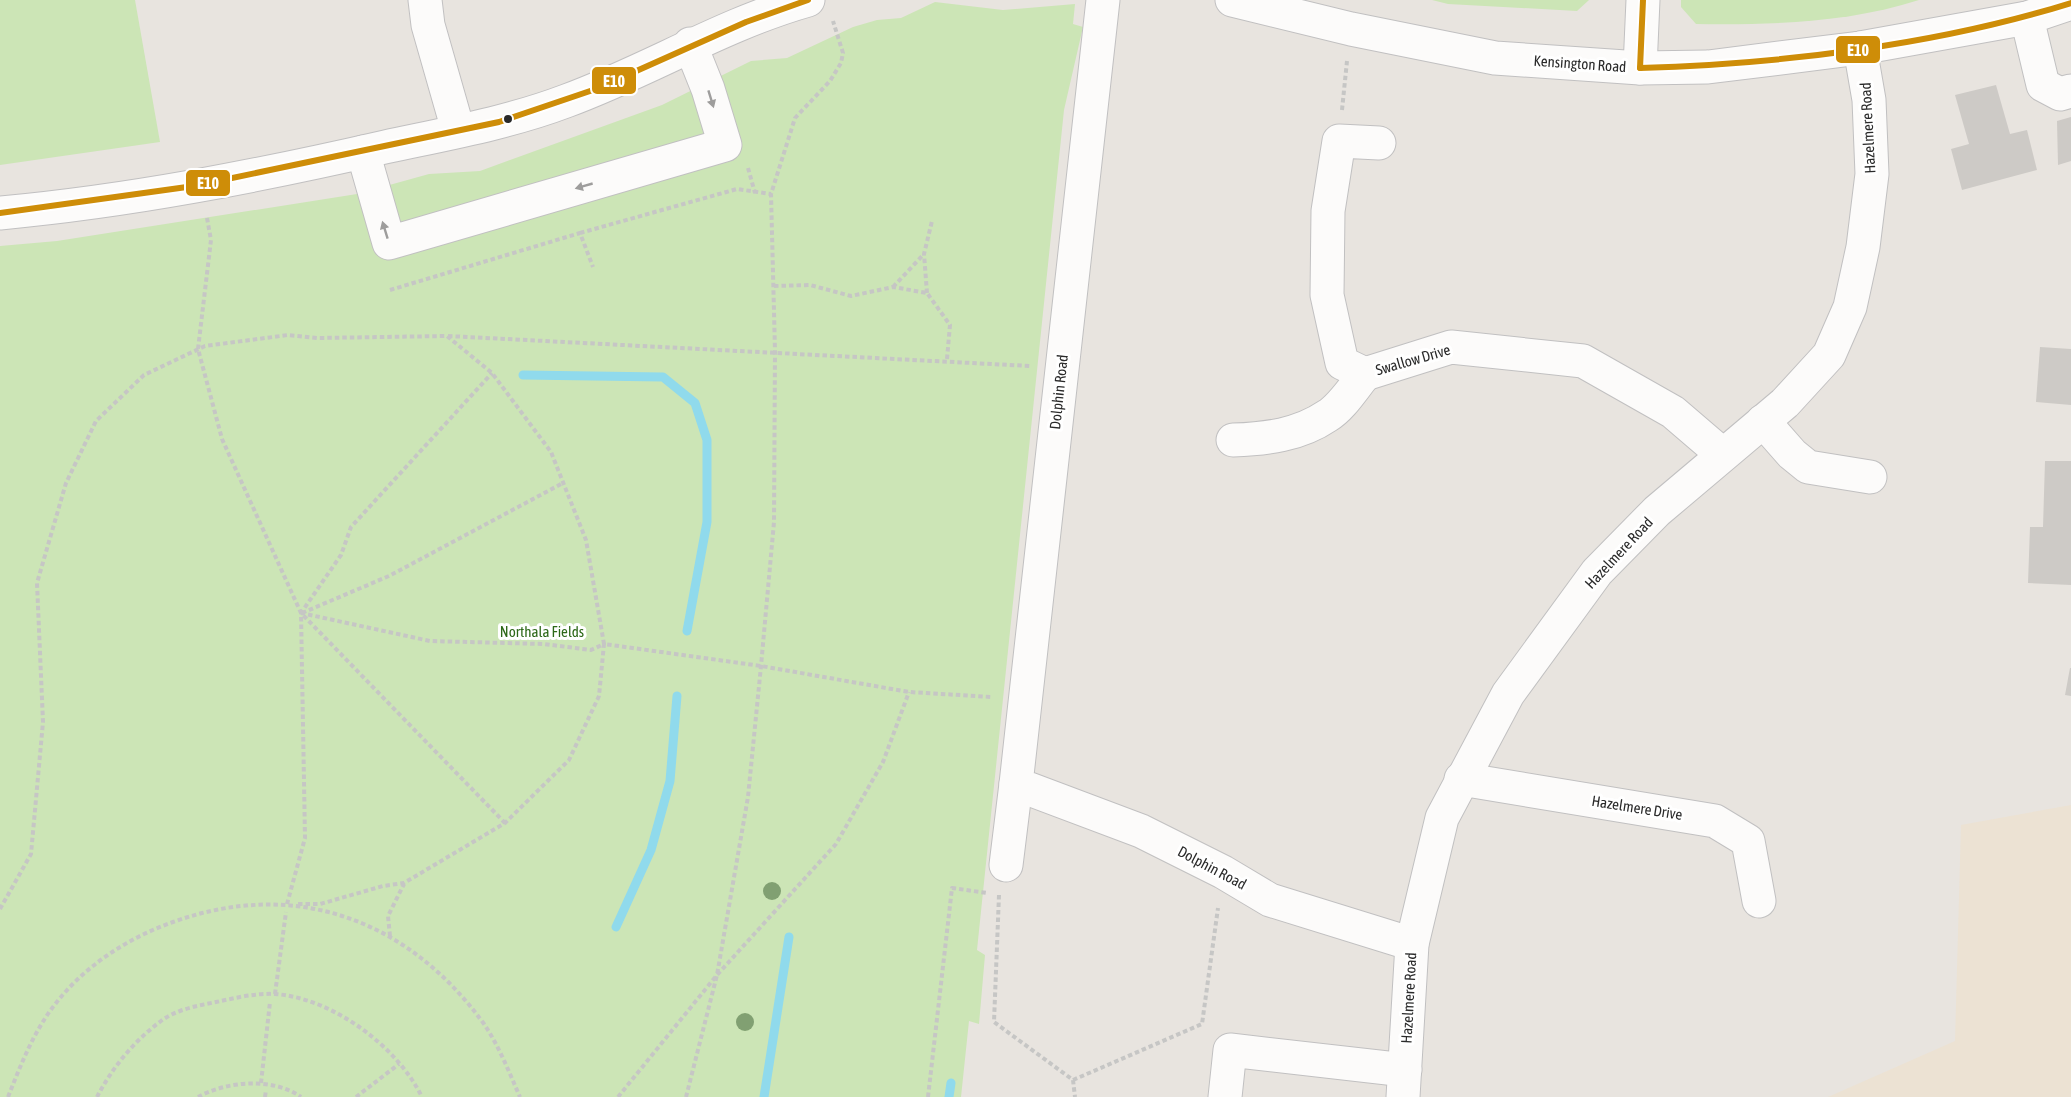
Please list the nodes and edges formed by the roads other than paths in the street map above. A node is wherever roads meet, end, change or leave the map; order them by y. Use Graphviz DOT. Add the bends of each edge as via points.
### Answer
graph roads {
  1 [pos="426,0"];
  2 [pos="808,0"];
  3 [pos="1103,0"];
  4 [pos="1232,0"];
  5 [pos="1642,0"];
  6 [pos="2071,3"];
  7 [pos="2026,18"];
  8 [pos="690,44"];
  9 [pos="1860,48"];
  10 [pos="1640,68"];
  11 [pos="2071,91"];
  12 [pos="458,130"];
  13 [pos="1379,143"];
  14 [pos="363,152"];
  15 [pos="0,213"];
  16 [pos="1365,375"];
  17 [pos="1763,421"];
  18 [pos="1233,440"];
  19 [pos="1722,454"];
  20 [pos="1870,477"];
  21 [pos="1461,779"];
  22 [pos="1016,784"];
  23 [pos="1003,880"];
  24 [pos="1759,901"];
  25 [pos="1412,944"];
  26 [pos="1404,1083"];
  27 [pos="1225,1097"];
  1 -- 12 [label="street" via="428,25"];
  2 -- 8 [label="street" via="758,15"];
  3 -- 22 [label="street, Dolphin Road"];
  4 -- 10 [label="street, Kensington Road" via="1495,58"];
  5 -- 10 [label="street"];
  6 -- 7 [label="street, Kensington Road"];
  7 -- 9 [label="street, Kensington Road"];
  7 -- 11 [label="street" via="2043,85 2060,94"];
  8 -- 12 [label="street" via="566,101"];
  8 -- 14 [label="street, one-way" via="725,145 389,243"];
  9 -- 10 [label="street, Kensington Road" via="1708,67"];
  9 -- 17 [label="street, Hazelmere Road" via="1869,100 1872,174 1863,247 1850,307 1829,354 1785,404"];
  12 -- 14 [label="street"];
  13 -- 16 [label="street, Swallow Drive" via="1339,141 1328,211 1327,295 1342,363"];
  14 -- 15 [label="street" via="201,185"];
  16 -- 18 [label="street" via="1329,416 1296,432 1262,440"];
  16 -- 19 [label="street, Swallow Drive" via="1451,347 1583,361 1673,412"];
  17 -- 19 [label="street, Hazelmere Road"];
  17 -- 20 [label="street" via="1808,467"];
  19 -- 21 [label="street, Hazelmere Road" via="1597,572 1508,694"];
  21 -- 24 [label="street, Hazelmere Drive" via="1715,821 1748,841"];
  21 -- 25 [label="street, Hazelmere Road" via="1442,818"];
  22 -- 23 [label="street, Dolphin Road"];
  22 -- 25 [label="street, Dolphin Road" via="1141,831 1270,900"];
  25 -- 26 [label="street, Hazelmere Road"];
  26 -- 27 [label="street" via="1230,1050"];
}
